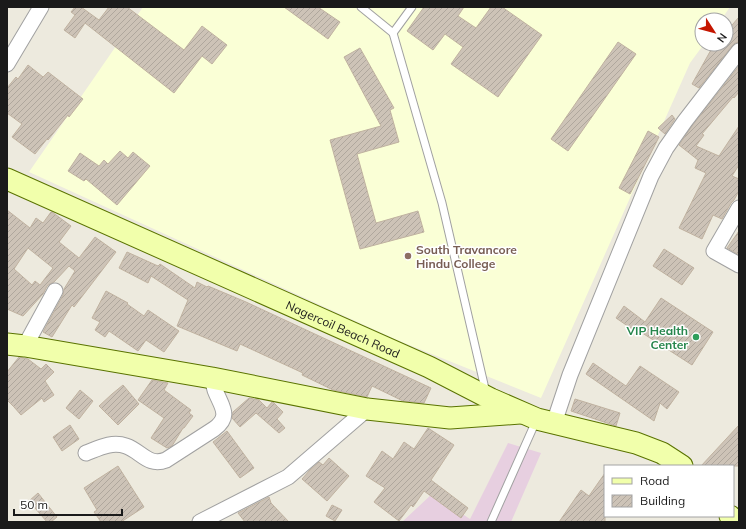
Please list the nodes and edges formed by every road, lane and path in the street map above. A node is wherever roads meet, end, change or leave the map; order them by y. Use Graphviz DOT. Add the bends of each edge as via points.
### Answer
graph roads {
  1 [pos="41,7"];
  2 [pos="361,7"];
  3 [pos="412,7"];
  4 [pos="393,33"];
  5 [pos="739,51"];
  6 [pos="7,64"];
  7 [pos="7,179"];
  8 [pos="739,208"];
  9 [pos="739,265"];
  10 [pos="55,292"];
  11 [pos="16,345"];
  12 [pos="212,378"];
  13 [pos="487,397"];
  14 [pos="367,409"];
  15 [pos="538,418"];
  16 [pos="86,453"];
  17 [pos="680,465"];
  18 [pos="200,522"];
  19 [pos="491,522"];
  1 -- 6 [label="street"];
  2 -- 4 [label="lane"];
  3 -- 4 [label="lane"];
  4 -- 13 [label="lane" via="442,203"];
  5 -- 15 [label="street" via="666,148 651,176 570,376"];
  7 -- 13 [label="main road, Nagercoil Beach Road" via="429,367"];
  8 -- 9 [label="street" via="714,251"];
  10 -- 11 [label="street"];
  11 -- 12 [label="main road"];
  12 -- 14 [label="main road"];
  12 -- 16 [label="street" via="224,409 221,423 166,460 155,462 120,445 106,445"];
  13 -- 15 [label="main road, Nagercoil Beach Road"];
  14 -- 15 [label="main road" via="450,418"];
  14 -- 18 [label="street" via="288,477"];
  15 -- 17 [label="main road, Nagercoil Beach Road" via="636,443 662,453"];
  15 -- 19 [label="lane"];
}
